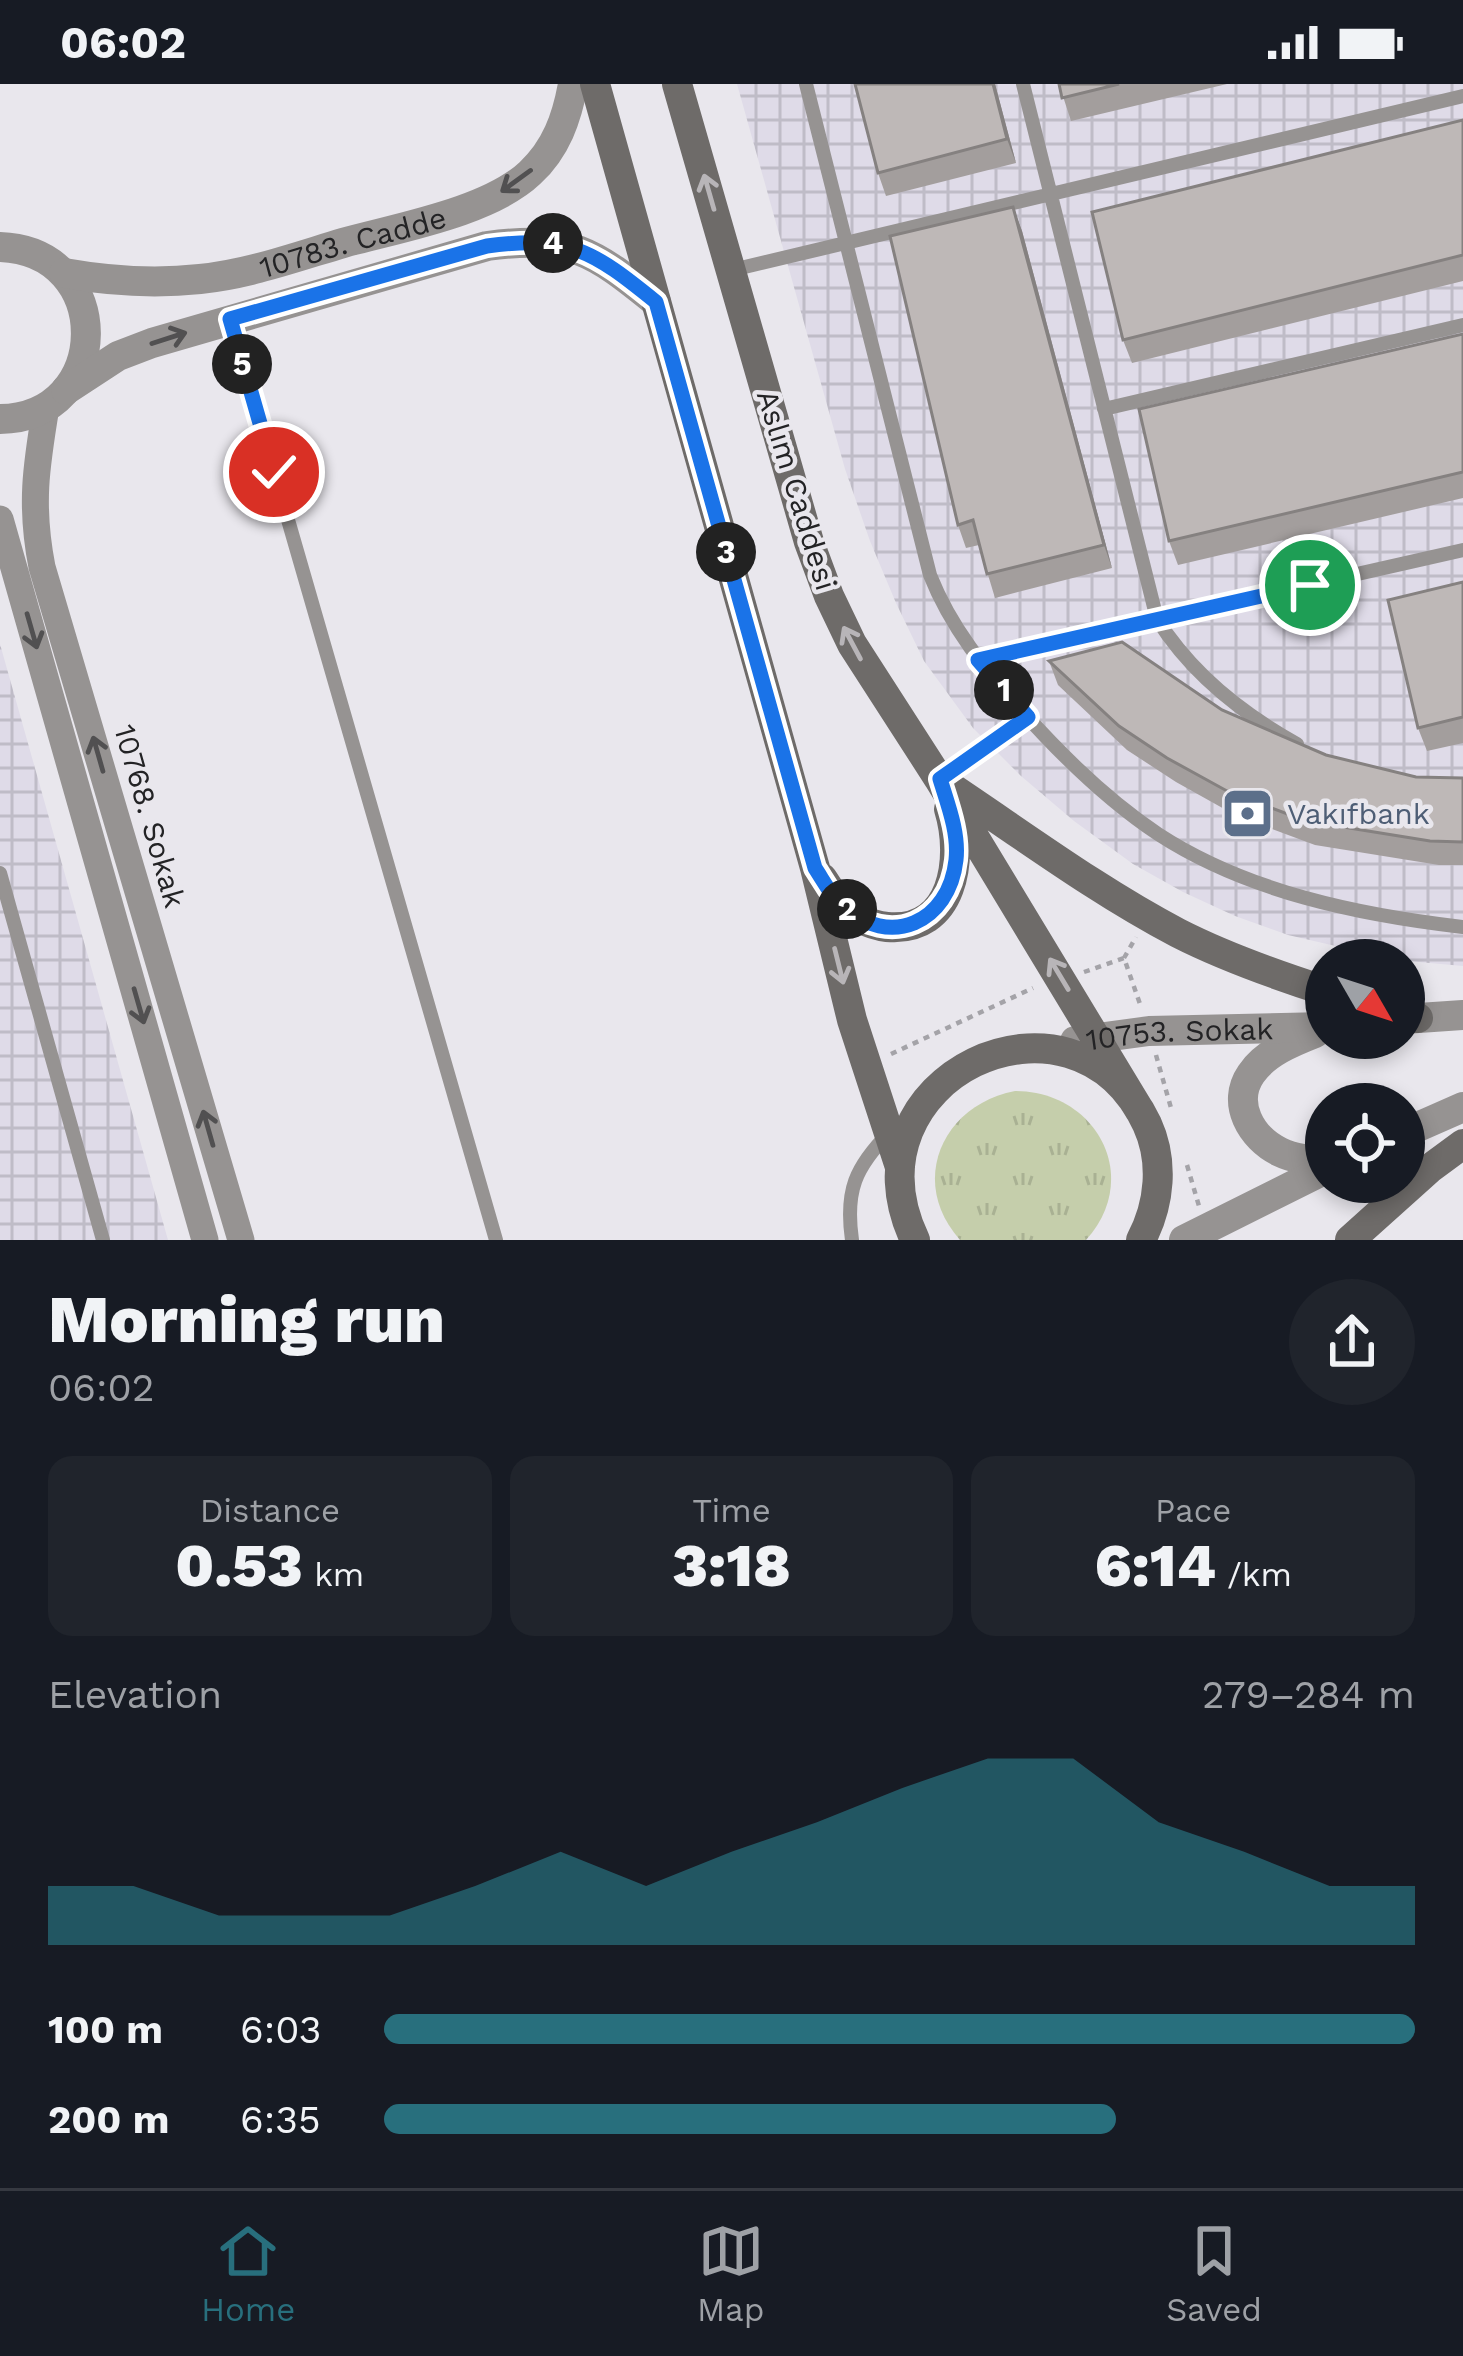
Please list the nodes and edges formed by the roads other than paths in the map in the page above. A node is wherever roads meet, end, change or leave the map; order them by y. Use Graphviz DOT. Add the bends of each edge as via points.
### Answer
graph roads {
  1 [pos="573,84"];
  2 [pos="595,84"];
  3 [pos="677,84"];
  4 [pos="806,84"];
  5 [pos="1023,84"];
  6 [pos="1463,96"];
  7 [pos="1051,195"];
  8 [pos="6,242"];
  9 [pos="848,243"];
  10 [pos="732,270"];
  11 [pos="64,273"];
  12 [pos="656,302"];
  13 [pos="230,319"];
  14 [pos="1463,326"];
  15 [pos="56,398"];
  16 [pos="1104,409"];
  17 [pos="0,419"];
  18 [pos="0,519"];
  19 [pos="1463,550"];
  20 [pos="1157,620"];
  21 [pos="978,660"];
  22 [pos="1028,717"];
  23 [pos="1312,751"];
  24 [pos="940,779"];
  25 [pos="815,868"];
  26 [pos="0,873"];
  27 [pos="1463,927"];
  28 [pos="1305,984"];
  29 [pos="1463,1015"];
  30 [pos="1425,1016"];
  31 [pos="1305,1028"];
  32 [pos="1305,1036"];
  33 [pos="1097,1038"];
  34 [pos="1032,1048"];
  35 [pos="921,1106"];
  36 [pos="1463,1107"];
  37 [pos="1140,1111"];
  38 [pos="1425,1124"];
  39 [pos="889,1133"];
  40 [pos="1463,1144"];
  41 [pos="1305,1160"];
  42 [pos="900,1167"];
  43 [pos="1305,1176"];
  44 [pos="1157,1194"];
  45 [pos="104,1240"];
  46 [pos="205,1240"];
  47 [pos="241,1240"];
  48 [pos="496,1240"];
  49 [pos="852,1240"];
  50 [pos="915,1240"];
  51 [pos="1141,1240"];
  52 [pos="1162,1240"];
  53 [pos="1184,1240"];
  54 [pos="1350,1240"];
  1 -- 11 [label="street, 10783. Cadde, one-way" via="553,146 530,174 460,210 203,279 150,283"];
  2 -- 12 [label="main road"];
  10 -- 3 [label="main road, Aslım Caddesi, one-way"];
  4 -- 9 [label="lane"];
  5 -- 7 [label="lane"];
  6 -- 7 [label="lane"];
  7 -- 9 [label="lane"];
  7 -- 16 [label="lane"];
  8 -- 11 [label="street"];
  9 -- 10 [label="lane"];
  9 -- 21 [label="lane" via="931,575"];
  24 -- 10 [label="main road, Aslım Caddesi, one-way" via="829,596"];
  11 -- 15 [label="street" via="88,331 78,372"];
  12 -- 13 [label="street, 10783. Cadde" via="588,254 526,241"];
  12 -- 25 [label="main road"];
  15 -- 13 [label="street, 10783. Cadde, one-way" via="118,356"];
  13 -- 48 [label="lane"];
  14 -- 16 [label="lane"];
  15 -- 17 [label="street, 10783. Cadde" via="28,415"];
  47 -- 15 [label="street, 10768. Sokak, one-way" via="42,567 34,484"];
  16 -- 20 [label="lane"];
  18 -- 46 [label="street, 10768. Sokak, one-way"];
  19 -- 20 [label="lane"];
  20 -- 21 [label="lane"];
  20 -- 23 [label="lane" via="1203,677"];
  21 -- 22 [label="lane"];
  22 -- 24 [label="lane"];
  22 -- 27 [label="lane" via="1094,784 1196,856 1318,901"];
  24 -- 25 [label="main road" via="957,856 951,885 925,919 882,927 860,919"];
  24 -- 28 [label="main road" via="1147,916"];
  33 -- 24 [label="main road, Aslım Caddesi, one-way"];
  25 -- 39 [label="main road, one-way"];
  26 -- 45 [label="lane"];
  29 -- 30 [label="street"];
  31 -- 33 [label="street, 10753. Sokak"];
  32 -- 41 [label="street" via="1268,1056 1241,1098 1261,1140"];
  33 -- 34 [label="street, 10753. Sokak"];
  33 -- 37 [label="main road, Aslım Caddesi"];
  34 -- 35 [label="main road" via="969,1062"];
  34 -- 37 [label="main road" via="1094,1065"];
  35 -- 39 [label="lane"];
  35 -- 42 [label="main road"];
  36 -- 38 [label="street"];
  37 -- 44 [label="main road" via="1156,1151"];
  39 -- 42 [label="main road"];
  39 -- 49 [label="lane" via="850,1192"];
  40 -- 54 [label="main road"];
  42 -- 50 [label="main road"];
  43 -- 53 [label="street"];
  44 -- 51 [label="main road"];
  44 -- 52 [label="main road"];
}
